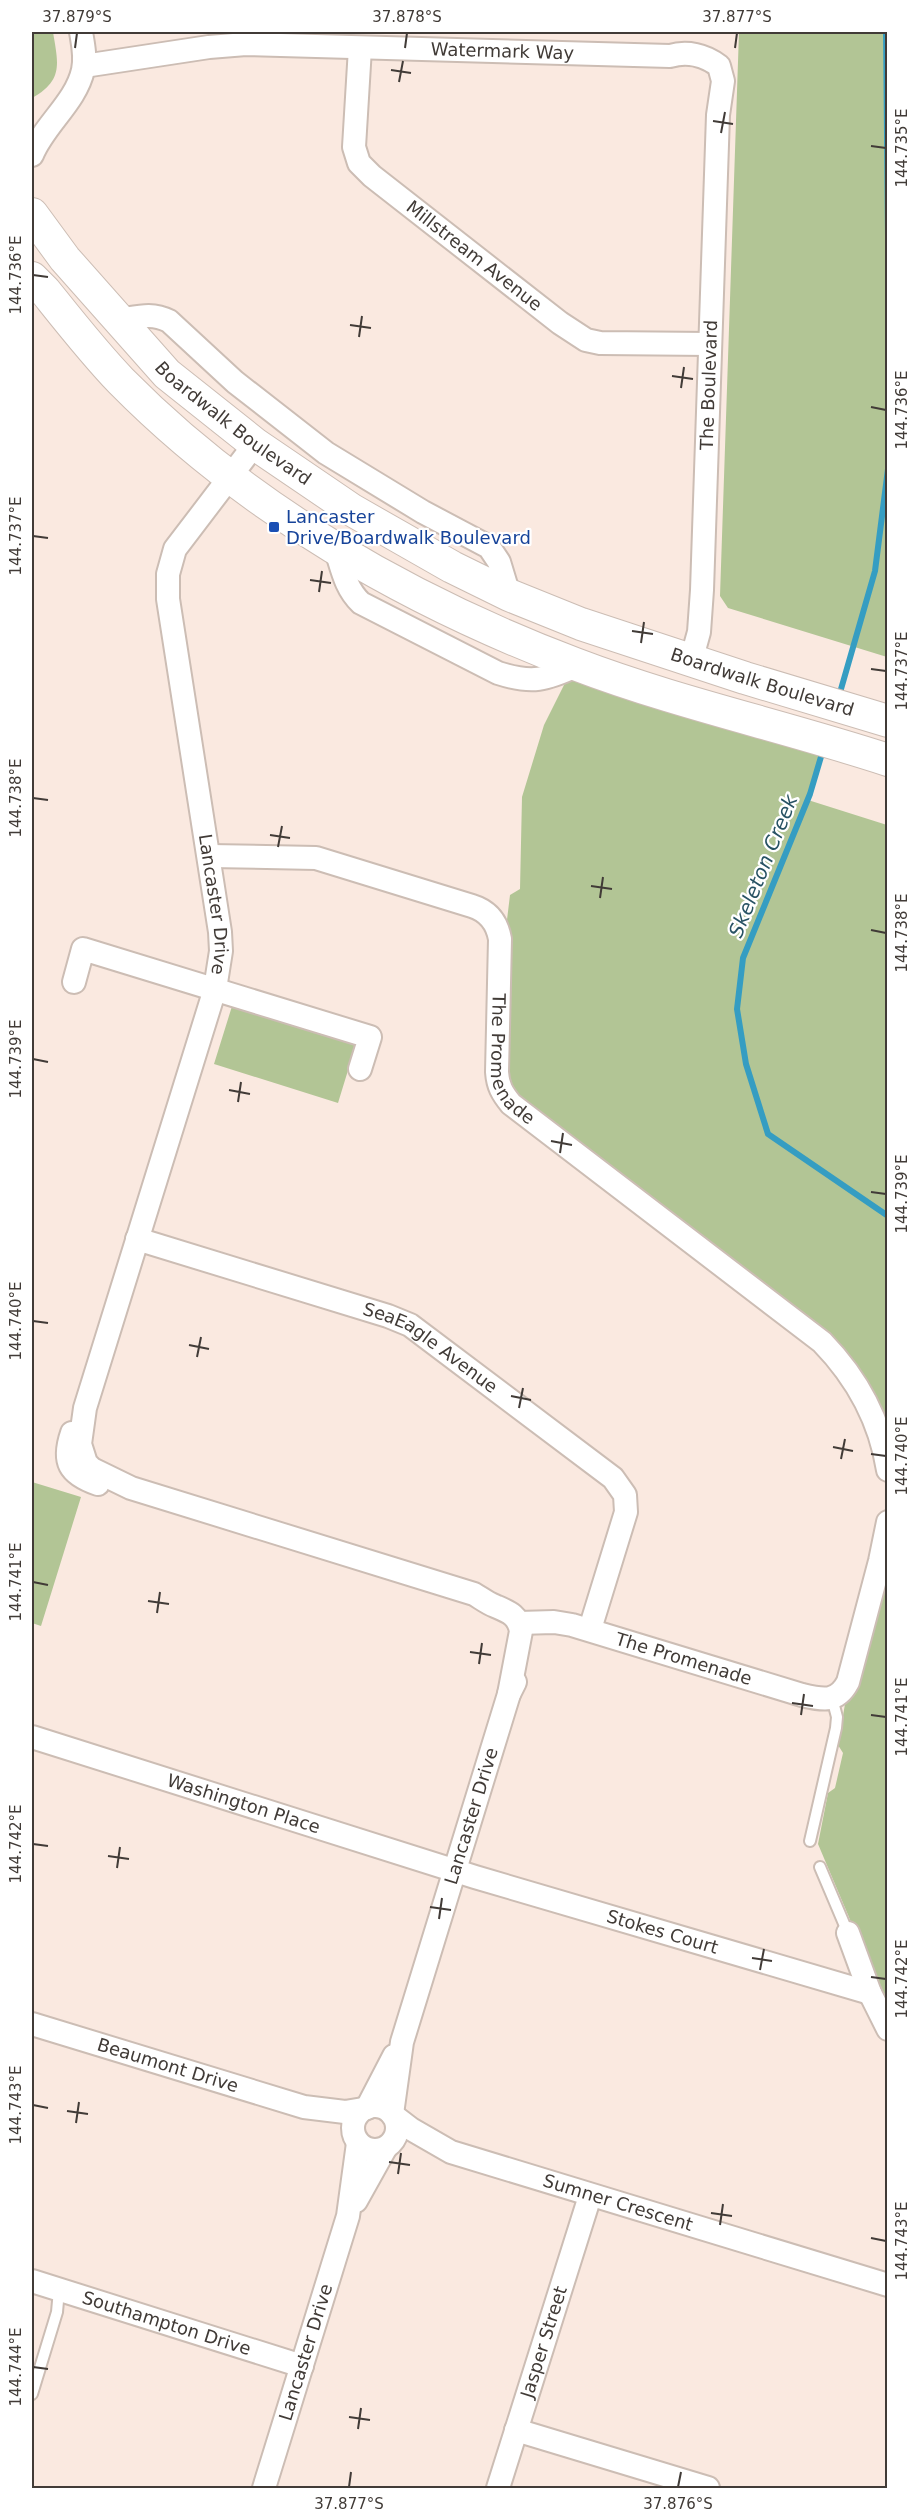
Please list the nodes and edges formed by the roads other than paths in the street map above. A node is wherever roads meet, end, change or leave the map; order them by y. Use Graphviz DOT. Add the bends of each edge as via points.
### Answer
graph roads {
  1 [pos="81,32"];
  2 [pos="360,48"];
  3 [pos="84,66"];
  4 [pos="712,67"];
  5 [pos="52,120"];
  6 [pos="32,130"];
  7 [pos="32,156"];
  8 [pos="32,214"];
  9 [pos="32,278"];
  10 [pos="119,320"];
  11 [pos="710,344"];
  12 [pos="255,444"];
  13 [pos="231,476"];
  14 [pos="509,595"];
  15 [pos="691,661"];
  16 [pos="885,720"];
  17 [pos="880,757"];
  18 [pos="210,856"];
  19 [pos="74,982"];
  20 [pos="215,989"];
  21 [pos="360,1069"];
  22 [pos="137,1239"];
  23 [pos="888,1470"];
  24 [pos="888,1522"];
  25 [pos="527,1622"];
  26 [pos="590,1629"];
  27 [pos="832,1698"];
  28 [pos="32,1737"];
  29 [pos="810,1841"];
  30 [pos="820,1867"];
  31 [pos="455,1871"];
  32 [pos="848,1933"];
  33 [pos="870,1994"];
  34 [pos="32,2024"];
  35 [pos="888,2029"];
  36 [pos="402,2042"];
  37 [pos="304,2107"];
  38 [pos="365,2108"];
  39 [pos="393,2115"];
  40 [pos="357,2142"];
  41 [pos="386,2148"];
  42 [pos="451,2152"];
  43 [pos="590,2196"];
  44 [pos="348,2216"];
  45 [pos="32,2281"];
  46 [pos="888,2284"];
  47 [pos="59,2290"];
  48 [pos="302,2366"];
  49 [pos="32,2394"];
  50 [pos="516,2430"];
  51 [pos="264,2488"];
  52 [pos="498,2488"];
  53 [pos="708,2488"];
  1 -- 3 [label="street"];
  2 -- 3 [label="street, Watermark Way" via="229,45"];
  2 -- 4 [label="street, Watermark Way" via="670,56 687,53"];
  2 -- 11 [label="street, Millstream Avenue" via="354,147 359,163 372,176 586,340 609,344"];
  3 -- 5 [label="street" via="76,86"];
  4 -- 11 [label="street, The Boulevard" via="721,70 723,81 718,108"];
  5 -- 6 [label="street"];
  5 -- 7 [label="street"];
  8 -- 10 [label="main road, Boardwalk Boulevard" via="65,259"];
  9 -- 13 [label="main road, Boardwalk Boulevard" via="120,380 187,442"];
  10 -- 12 [label="main road, Boardwalk Boulevard" via="167,374"];
  10 -- 14 [label="street" via="149,315 170,321 235,382 326,453 489,547 499,562"];
  11 -- 15 [label="street, The Boulevard" via="701,613"];
  12 -- 13 [label="street, Lancaster Drive"];
  12 -- 14 [label="main road, Boardwalk Boulevard" via="360,515"];
  13 -- 17 [label="main road, Boardwalk Boulevard" via="335,547 445,609 578,665"];
  13 -- 18 [label="street, Lancaster Drive" via="182,538 168,574 168,599"];
  14 -- 15 [label="main road, Boardwalk Boulevard" via="621,639"];
  15 -- 16 [label="main road, Boardwalk Boulevard"];
  18 -- 20 [label="street, Lancaster Drive" via="221,951"];
  18 -- 23 [label="street, The Promenade" via="316,858 486,912 500,939 497,1072 503,1095 822,1342 844,1366 869,1407"];
  19 -- 20 [label="street" via="83,949"];
  20 -- 21 [label="street" via="370,1037"];
  20 -- 22 [label="street, Lancaster Drive"];
  22 -- 25 [label="street, Lancaster Drive" via="85,1407 80,1444 92,1469 131,1488 474,1593"];
  22 -- 26 [label="street, SeaEagle Avenue" via="410,1325 613,1478 625,1495 626,1512"];
  24 -- 27 [label="street" via="850,1676 843,1692"];
  25 -- 26 [label="street, The Promenade" via="558,1622"];
  25 -- 31 [label="street, Lancaster Drive"];
  26 -- 27 [label="street, The Promenade" via="802,1695"];
  27 -- 29 [label="lane" via="836,1728"];
  28 -- 31 [label="street, Washington Place"];
  30 -- 32 [label="lane"];
  31 -- 33 [label="street, Stokes Court"];
  31 -- 36 [label="street, Lancaster Drive"];
  32 -- 33 [label="street"];
  33 -- 35 [label="street"];
  34 -- 37 [label="street, Beaumont Drive"];
  36 -- 38 [label="street, Lancaster Drive"];
  36 -- 39 [label="street, Lancaster Drive"];
  37 -- 38 [label="street" via="345,2112"];
  37 -- 40 [label="street"];
  38 -- 39 [label="street" via="378,2106"];
  38 -- 40 [label="street" via="356,2116 353,2126"];
  39 -- 41 [label="street" via="396,2135"];
  39 -- 42 [label="street, Sumner Crescent"];
  40 -- 41 [label="street" via="370,2150"];
  40 -- 44 [label="street, Lancaster Drive"];
  41 -- 42 [label="street, Sumner Crescent"];
  41 -- 44 [label="street, Lancaster Drive"];
  42 -- 43 [label="street, Sumner Crescent"];
  43 -- 46 [label="street, Sumner Crescent"];
  43 -- 50 [label="street, Jasper Street"];
  44 -- 48 [label="street, Lancaster Drive"];
  45 -- 47 [label="street, Southampton Drive"];
  47 -- 48 [label="street, Southampton Drive"];
  47 -- 49 [label="lane" via="57,2312"];
  48 -- 51 [label="street, Lancaster Drive"];
  50 -- 52 [label="street, Jasper Street"];
  50 -- 53 [label="street"];
}
